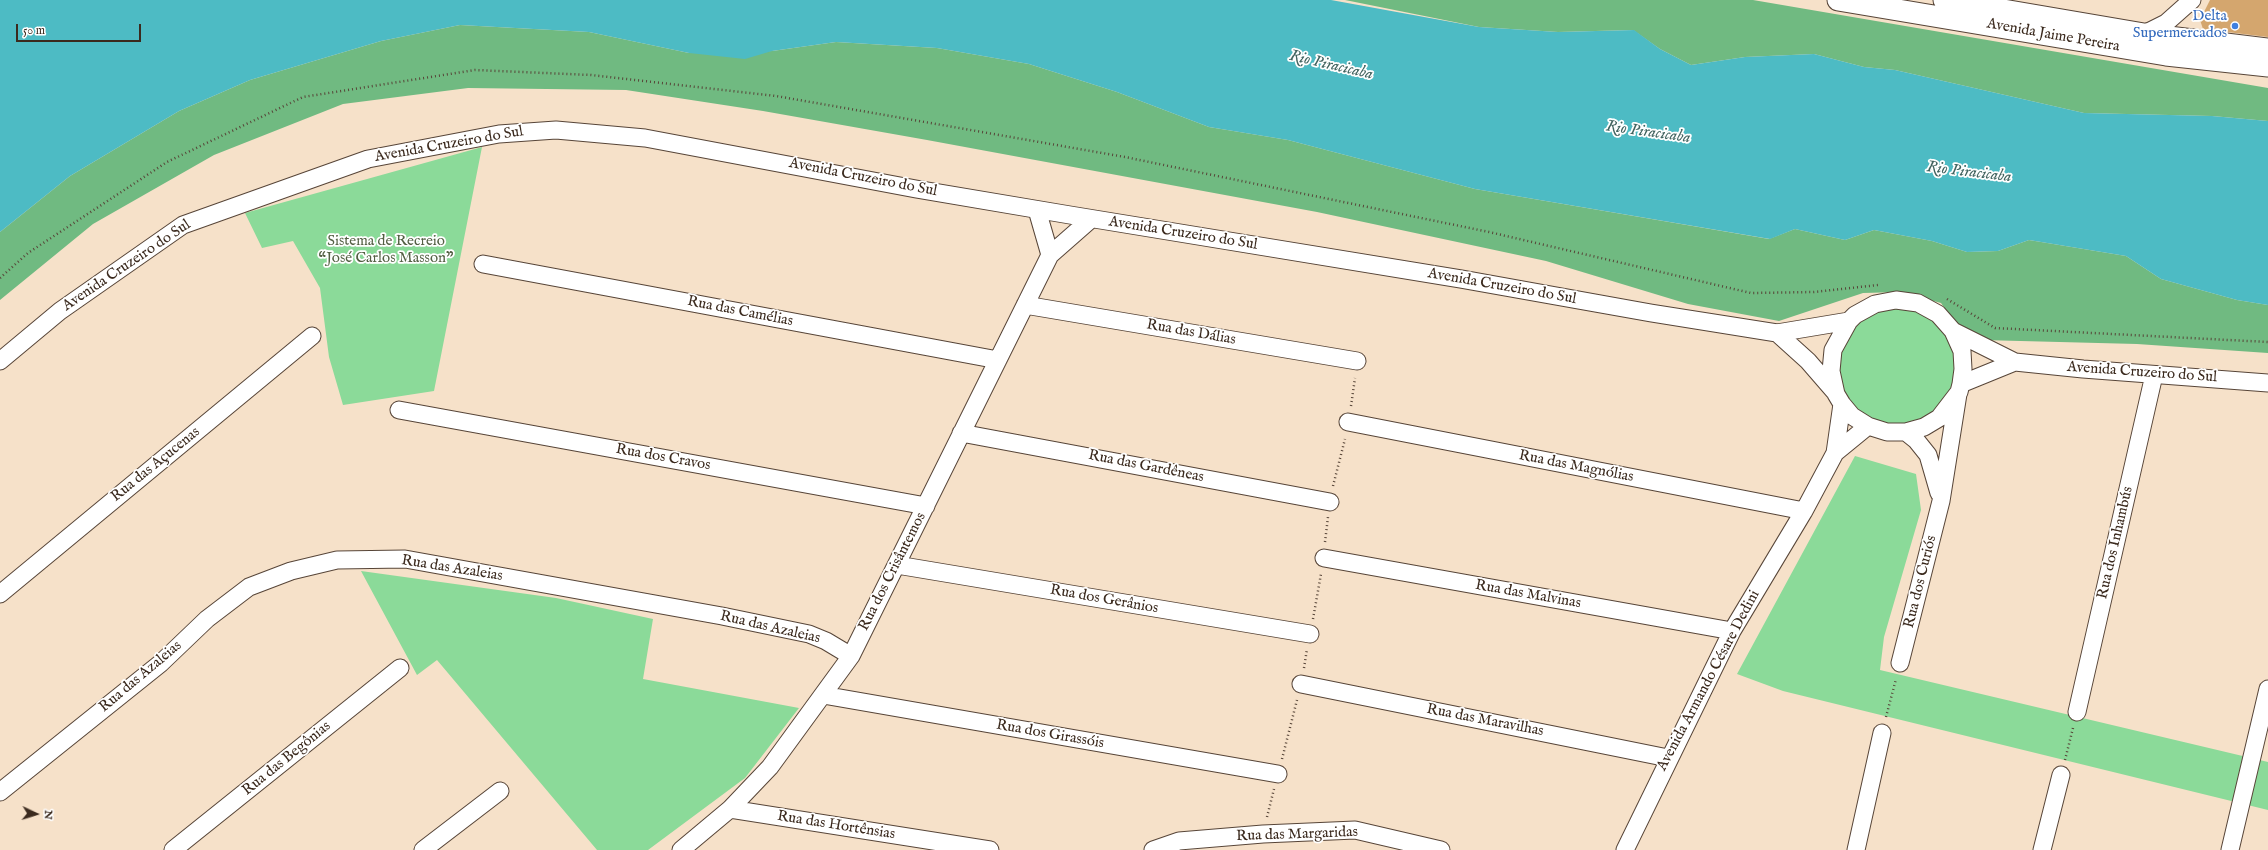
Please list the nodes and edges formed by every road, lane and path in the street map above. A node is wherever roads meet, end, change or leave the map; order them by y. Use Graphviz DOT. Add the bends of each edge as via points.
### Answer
graph roads {
  1 [pos="1838,0"];
  2 [pos="1944,0"];
  3 [pos="2192,0"];
  4 [pos="2144,34"];
  5 [pos="2268,50"];
  6 [pos="2268,66"];
  7 [pos="1037,210"];
  8 [pos="1092,219"];
  9 [pos="1050,256"];
  10 [pos="483,264"];
  11 [pos="0,278"];
  12 [pos="1880,285"];
  13 [pos="1943,298"];
  14 [pos="1025,305"];
  15 [pos="1849,321"];
  16 [pos="1953,331"];
  17 [pos="1777,333"];
  18 [pos="312,336"];
  19 [pos="2268,342"];
  20 [pos="998,360"];
  21 [pos="0,361"];
  22 [pos="1358,361"];
  23 [pos="2015,362"];
  24 [pos="2154,375"];
  25 [pos="2268,383"];
  26 [pos="1960,388"];
  27 [pos="1840,399"];
  28 [pos="399,410"];
  29 [pos="1348,422"];
  30 [pos="1868,426"];
  31 [pos="1906,432"];
  32 [pos="962,433"];
  33 [pos="1835,453"];
  34 [pos="1941,500"];
  35 [pos="1330,502"];
  36 [pos="926,506"];
  37 [pos="1804,511"];
  38 [pos="1324,558"];
  39 [pos="897,565"];
  40 [pos="0,594"];
  41 [pos="1732,631"];
  42 [pos="1310,634"];
  43 [pos="851,656"];
  44 [pos="1900,663"];
  45 [pos="400,668"];
  46 [pos="1301,684"];
  47 [pos="2268,689"];
  48 [pos="822,695"];
  49 [pos="2077,712"];
  50 [pos="1882,733"];
  51 [pos="1668,758"];
  52 [pos="1278,774"];
  53 [pos="2061,775"];
  54 [pos="500,791"];
  55 [pos="0,792"];
  56 [pos="730,809"];
  57 [pos="1263,834"];
  58 [pos="173,850"];
  59 [pos="423,850"];
  60 [pos="681,850"];
  61 [pos="990,850"];
  62 [pos="1153,850"];
  63 [pos="1441,850"];
  64 [pos="1625,850"];
  65 [pos="1856,850"];
  66 [pos="2042,850"];
  67 [pos="2230,850"];
  1 -- 6 [label="main road, Avenida Jaime Pereira" via="2166,55"];
  2 -- 4 [label="main road, Avenida Jaime Pereira"];
  3 -- 4 [label="street" via="2166,23"];
  4 -- 5 [label="main road, Avenida Jaime Pereira"];
  7 -- 8 [label="street, Avenida Cruzeiro do Sul"];
  7 -- 9 [label="street"];
  7 -- 21 [label="street, Avenida Cruzeiro do Sul" via="645,138 556,130 499,134 368,159 183,225 60,311"];
  8 -- 9 [label="street, Rua dos Crisântemos"];
  8 -- 17 [label="street, Avenida Cruzeiro do Sul"];
  9 -- 14 [label="street, Rua dos Crisântemos"];
  10 -- 20 [label="street, Rua das Camélias"];
  11 -- 12 [label="path" via="28,252 167,162 304,97 475,70 591,75 776,96 1125,157 1489,232 1751,293 1814,292"];
  13 -- 19 [label="path" via="1995,328"];
  14 -- 20 [label="street, Rua dos Crisântemos"];
  14 -- 22 [label="street, Rua das Dálias"];
  15 -- 16 [label="street" via="1875,304 1896,300 1918,303 1938,314"];
  15 -- 17 [label="street, Avenida Cruzeiro do Sul"];
  15 -- 27 [label="street" via="1833,350 1831,371"];
  16 -- 23 [label="street, Avenida Cruzeiro do Sul"];
  16 -- 26 [label="street" via="1962,351"];
  17 -- 27 [label="street" via="1808,361"];
  18 -- 40 [label="street, Rua das Açucenas"];
  20 -- 32 [label="street, Rua dos Crisântemos"];
  23 -- 24 [label="street, Avenida Cruzeiro do Sul"];
  23 -- 26 [label="street, Avenida Cruzeiro do Sul"];
  24 -- 25 [label="street, Avenida Cruzeiro do Sul"];
  24 -- 49 [label="street, Rua dos Inhambús"];
  26 -- 31 [label="street" via="1939,418 1924,427"];
  26 -- 34 [label="street, Rua dos Curiós"];
  27 -- 30 [label="street" via="1852,416"];
  27 -- 33 [label="street, Avenida Armando Césare Dedini"];
  28 -- 36 [label="street, Rua dos Cravos"];
  29 -- 37 [label="street, Rua das Magnólias"];
  30 -- 31 [label="street" via="1887,432"];
  30 -- 33 [label="street, Avenida Armando Césare Dedini"];
  31 -- 34 [label="street" via="1928,455"];
  32 -- 35 [label="street, Rua das Gardêneas"];
  32 -- 36 [label="street, Rua dos Crisântemos"];
  33 -- 37 [label="street, Avenida Armando Césare Dedini"];
  34 -- 44 [label="street, Rua dos Curiós"];
  36 -- 39 [label="street, Rua dos Crisântemos"];
  37 -- 41 [label="street, Avenida Armando Césare Dedini"];
  38 -- 41 [label="street, Rua das Malvinas"];
  39 -- 42 [label="street, Rua dos Gerânios"];
  39 -- 43 [label="street, Rua dos Crisântemos"];
  41 -- 51 [label="street, Avenida Armando Césare Dedini"];
  43 -- 48 [label="street, Rua dos Crisântemos"];
  43 -- 55 [label="street, Rua das Azaleias" via="809,634 722,616 405,560 337,560 291,571 249,587 207,619 161,663"];
  44 -- 50 [label="path"];
  45 -- 58 [label="street, Rua das Begônias"];
  46 -- 51 [label="street, Rua das Maravilhas"];
  47 -- 67 [label="street"];
  48 -- 52 [label="street, Rua dos Girassóis"];
  48 -- 56 [label="street, Rua dos Crisântemos" via="770,767"];
  49 -- 53 [label="path"];
  50 -- 65 [label="street"];
  51 -- 64 [label="street, Avenida Armando Césare Dedini"];
  52 -- 57 [label="path"];
  53 -- 66 [label="street"];
  54 -- 59 [label="street"];
  56 -- 60 [label="street, Rua dos Crisântemos"];
  56 -- 61 [label="street, Rua das Hortênsias"];
  57 -- 62 [label="street, Rua das Margaridas" via="1179,841"];
  57 -- 63 [label="street, Rua das Margaridas" via="1355,830"];
}
